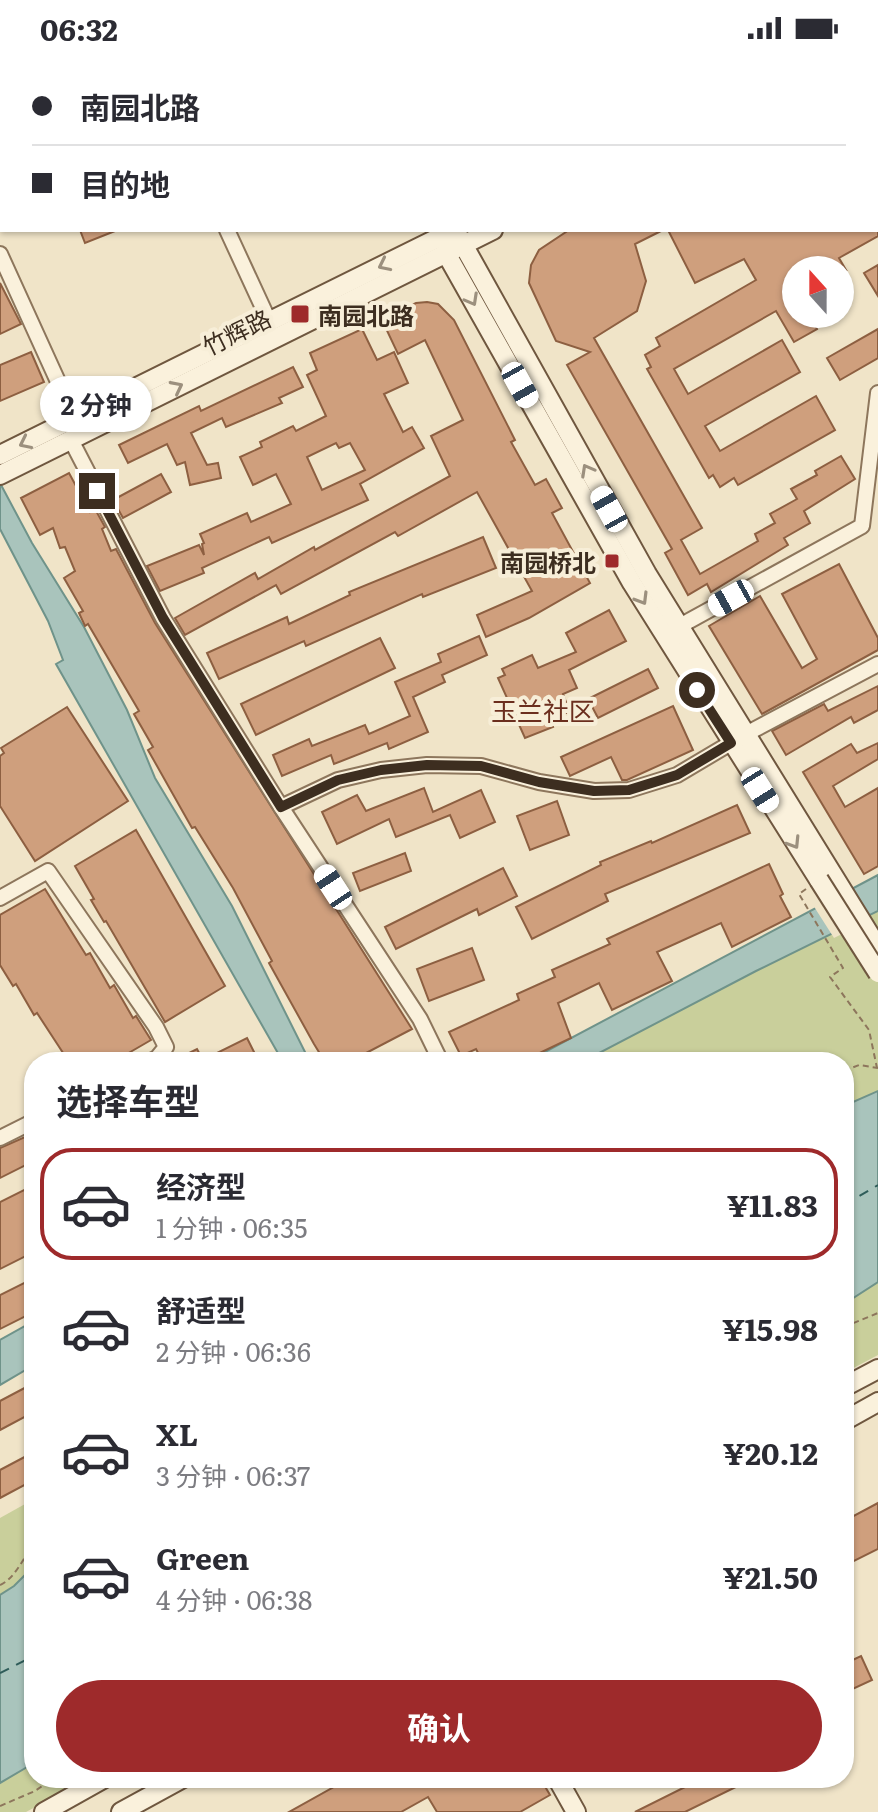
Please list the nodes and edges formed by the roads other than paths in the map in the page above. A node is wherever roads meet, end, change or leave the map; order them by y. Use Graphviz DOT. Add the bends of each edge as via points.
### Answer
graph roads {
  1 [pos="228,232"];
  2 [pos="482,232"];
  3 [pos="454,237"];
  4 [pos="0,254"];
  5 [pos="269,321"];
  6 [pos="878,393"];
  7 [pos="75,419"];
  8 [pos="71,440"];
  9 [pos="2,467"];
  10 [pos="678,627"];
  11 [pos="878,664"];
  12 [pos="738,739"];
  13 [pos="281,807"];
  14 [pos="825,876"];
  15 [pos="0,898"];
  16 [pos="878,948"];
  17 [pos="878,973"];
  18 [pos="162,1052"];
  19 [pos="436,1052"];
  20 [pos="24,1126"];
  21 [pos="0,1138"];
  22 [pos="878,1369"];
  23 [pos="854,1382"];
  24 [pos="878,1402"];
  25 [pos="854,1415"];
  26 [pos="87,1788"];
  27 [pos="165,1788"];
  28 [pos="563,1788"];
  29 [pos="44,1812"];
  30 [pos="121,1812"];
  31 [pos="576,1812"];
  1 -- 5 [label="street"];
  2 -- 3 [label="main road, 竹辉路"];
  3 -- 5 [label="main road, 竹辉路, one-way"];
  8 -- 3 [label="main road, 竹辉路, one-way"];
  10 -- 3 [label="main road, one-way"];
  3 -- 12 [label="main road, one-way" via="632,583"];
  4 -- 7 [label="street"];
  5 -- 7 [label="main road, 竹辉路"];
  6 -- 10 [label="street" via="862,526"];
  7 -- 9 [label="main road, 竹辉路, one-way"];
  8 -- 9 [label="main road, 竹辉路"];
  8 -- 13 [label="street" via="163,618"];
  10 -- 12 [label="main road"];
  11 -- 12 [label="street"];
  12 -- 13 [label="street" via="677,775 629,790 594,791 481,766 427,765 338,780"];
  12 -- 14 [label="main road"];
  13 -- 19 [label="street" via="420,1019"];
  14 -- 16 [label="main road"];
  14 -- 17 [label="main road, bridge"];
  15 -- 18 [label="street" via="48,871 156,1027 166,1047"];
  20 -- 21 [label="street"];
  22 -- 23 [label="main road"];
  24 -- 25 [label="main road"];
  26 -- 29 [label="main road"];
  27 -- 30 [label="main road"];
  28 -- 31 [label="main road"];
}
